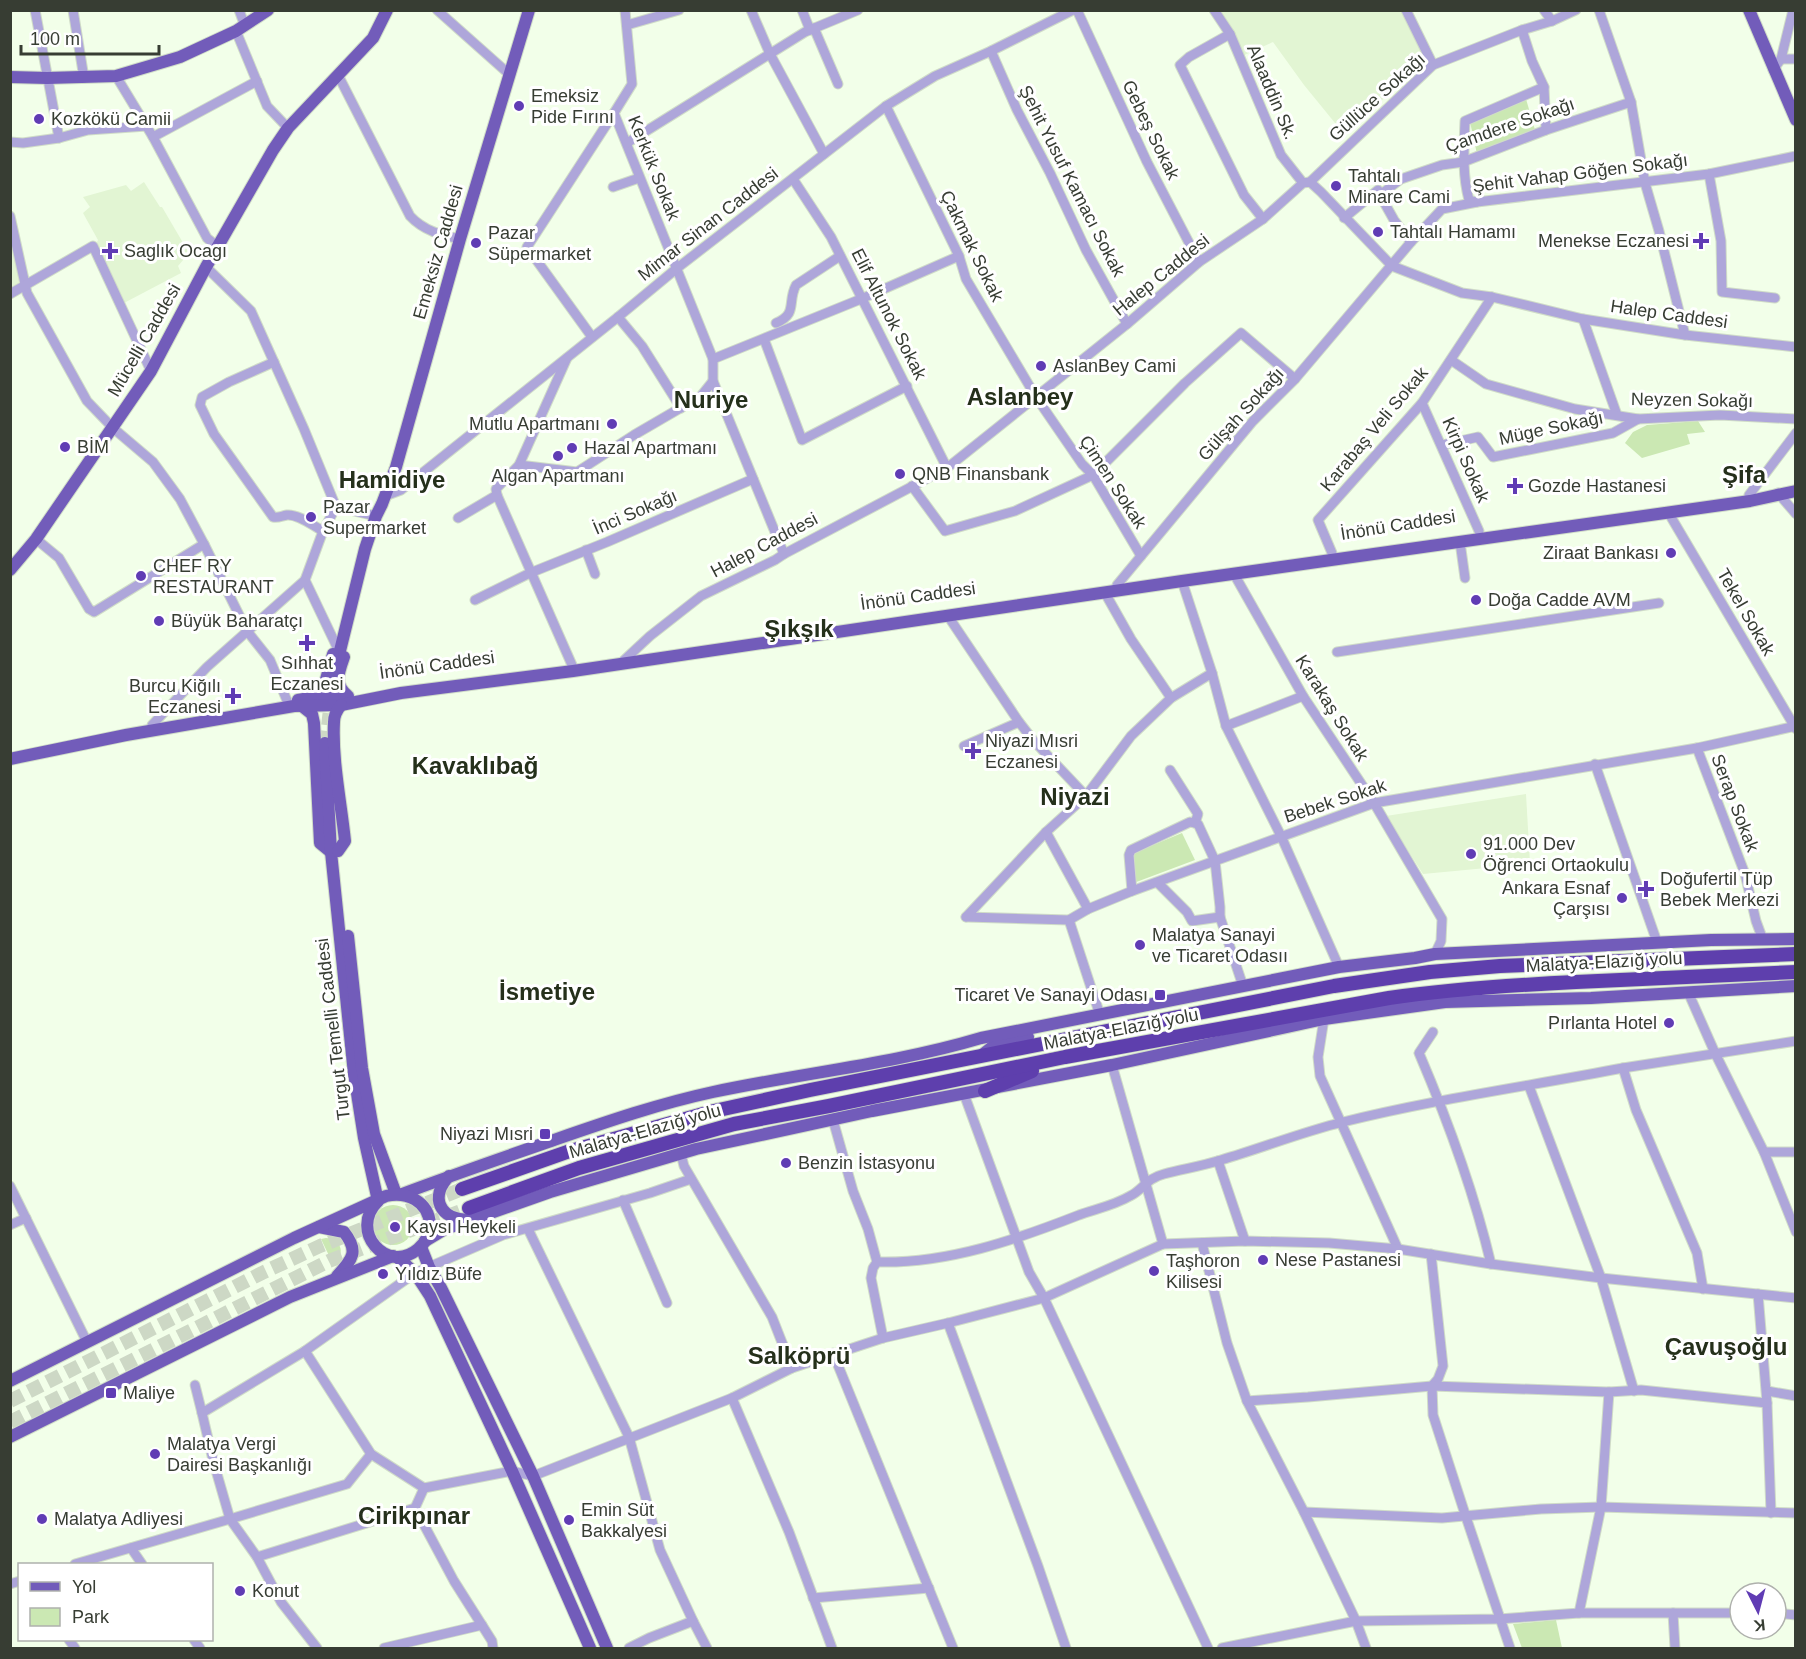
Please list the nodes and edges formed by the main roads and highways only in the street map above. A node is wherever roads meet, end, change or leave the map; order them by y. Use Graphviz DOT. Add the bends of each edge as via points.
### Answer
graph roads {
  1 [pos="268,10"];
  2 [pos="387,10"];
  3 [pos="529,10"];
  4 [pos="1749,10"];
  5 [pos="10,77"];
  6 [pos="1796,120"];
  7 [pos="1796,485"];
  8 [pos="1796,491"];
  9 [pos="384,500"];
  10 [pos="376,516"];
  11 [pos="10,570"];
  12 [pos="625,659"];
  13 [pos="335,667"];
  14 [pos="315,697"];
  15 [pos="344,700"];
  16 [pos="302,706"];
  17 [pos="334,721"];
  18 [pos="314,723"];
  19 [pos="10,752"];
  20 [pos="10,759"];
  21 [pos="334,852"];
  22 [pos="1796,939"];
  23 [pos="1490,952"];
  24 [pos="1796,954"];
  25 [pos="1558,963"];
  26 [pos="1796,972"];
  27 [pos="1500,986"];
  28 [pos="1796,986"];
  29 [pos="1591,998"];
  30 [pos="1067,1021"];
  31 [pos="982,1055"];
  32 [pos="1065,1057"];
  33 [pos="985,1090"];
  34 [pos="450,1176"];
  35 [pos="462,1189"];
  36 [pos="399,1194"];
  37 [pos="378,1201"];
  38 [pos="470,1214"];
  39 [pos="318,1227"];
  40 [pos="423,1244"];
  41 [pos="395,1256"];
  42 [pos="334,1279"];
  43 [pos="10,1381"];
  44 [pos="10,1437"];
  45 [pos="590,1648"];
  46 [pos="607,1648"];
  1 -- 5 [label="main road" via="241,28 180,57 116,76"];
  2 -- 11 [label="main road, Mücelli Caddesi" via="373,38 288,128 273,150 151,371 36,539"];
  3 -- 9 [label="main road, Emeksiz Caddesi"];
  4 -- 6 [label="main road" via="1777,65"];
  7 -- 12 [label="main road, İnönü Caddesi"];
  8 -- 12 [label="main road, İnönü Caddesi" via="1750,501"];
  9 -- 10 [label="main road, Emeksiz Caddesi"];
  9 -- 13 [label="main road, Emeksiz Caddesi" via="380,527"];
  10 -- 13 [label="main road, Emeksiz Caddesi"];
  10 -- 13 [label="main road, Emeksiz Caddesi" via="366,532 336,645"];
  12 -- 15 [label="main road, İnönü Caddesi"];
  12 -- 15 [label="main road, İnönü Caddesi"];
  13 -- 14 [label="main road, Emeksiz Caddesi"];
  13 -- 15 [label="main road, Emeksiz Caddesi"];
  14 -- 15 [label="main road, İnönü Caddesi"];
  14 -- 19 [label="main road, İnönü Caddesi"];
  15 -- 16 [label="main road"];
  15 -- 17 [label="main road, Turgut Temelli Caddesi"];
  16 -- 18 [label="main road" via="312,714"];
  16 -- 20 [label="main road"];
  17 -- 18 [label="main road" via="326,718"];
  17 -- 21 [label="main road, Turgut Temelli Caddesi" via="345,841"];
  18 -- 21 [label="main road, Turgut Temelli Caddesi" via="320,843"];
  21 -- 21 [label="main road, Turgut Temelli Caddesi" via="325,743"];
  21 -- 36 [label="main road, Turgut Temelli Caddesi" via="374,1134"];
  21 -- 37 [label="main road, Turgut Temelli Caddesi" via="354,1074"];
  22 -- 23 [label="main road"];
  23 -- 25 [label="main road"];
  23 -- 30 [label="main road" via="1435,954 1339,967"];
  24 -- 25 [label="highway"];
  25 -- 31 [label="highway" via="1430,972 1334,986"];
  26 -- 27 [label="highway, Malatya-Elazığ yolu"];
  27 -- 29 [label="main road"];
  27 -- 32 [label="highway, Malatya-Elazığ yolu" via="1389,998"];
  28 -- 29 [label="main road"];
  29 -- 33 [label="main road" via="1445,1002 1324,1019"];
  30 -- 31 [label="main road" via="1056,1031 996,1044"];
  30 -- 34 [label="main road" via="660,1105"];
  31 -- 35 [label="highway" via="704,1114 567,1152"];
  32 -- 33 [label="highway"];
  32 -- 38 [label="highway, Malatya-Elazığ yolu" via="734,1124 579,1168"];
  33 -- 38 [label="main road" via="681,1154"];
  34 -- 36 [label="main road"];
  34 -- 38 [label="main road" via="441,1185 439,1203 456,1219"];
  36 -- 37 [label="main road"];
  36 -- 40 [label="main road" via="415,1198 428,1215 430,1228"];
  37 -- 39 [label="main road"];
  37 -- 41 [label="main road" via="368,1215 367,1231 377,1249"];
  38 -- 40 [label="main road"];
  39 -- 42 [label="main road" via="344,1232 354,1247 352,1258"];
  39 -- 43 [label="main road"];
  40 -- 41 [label="main road" via="406,1256"];
  40 -- 46 [label="main road" via="429,1268 532,1476"];
  41 -- 42 [label="main road"];
  41 -- 45 [label="main road" via="415,1273 430,1296 513,1471"];
  42 -- 44 [label="main road" via="290,1297"];
}
